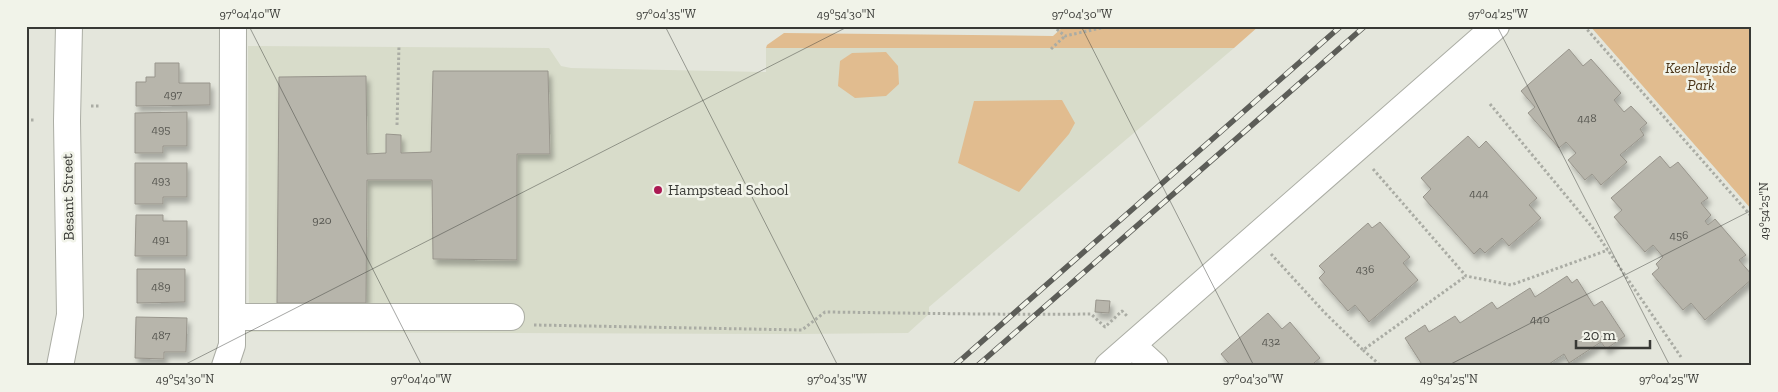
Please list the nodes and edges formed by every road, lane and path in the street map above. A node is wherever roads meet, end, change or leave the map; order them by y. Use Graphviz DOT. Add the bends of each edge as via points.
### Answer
graph roads {
  1 [pos="68,26"];
  2 [pos="233,26"];
  3 [pos="1053,26"];
  4 [pos="1110,26"];
  5 [pos="1496,26"];
  6 [pos="1584,26"];
  7 [pos="1065,36"];
  8 [pos="398,45"];
  9 [pos="1051,49"];
  10 [pos="1490,104"];
  11 [pos="26,120"];
  12 [pos="36,120"];
  13 [pos="397,125"];
  14 [pos="1356,149"];
  15 [pos="1752,217"];
  16 [pos="1255,237"];
  17 [pos="1608,250"];
  18 [pos="1466,276"];
  19 [pos="232,317"];
  20 [pos="520,321"];
  21 [pos="1133,334"];
  22 [pos="1363,350"];
  23 [pos="1681,356"];
  24 [pos="60,366"];
  25 [pos="225,366"];
  26 [pos="1108,366"];
  27 [pos="1155,366"];
  28 [pos="1381,366"];
  1 -- 24 [label="street, Besant Street" via="70,315"];
  2 -- 19 [label="street"];
  3 -- 7 [label="path"];
  4 -- 7 [label="path"];
  5 -- 14 [label="street"];
  6 -- 15 [label="path"];
  7 -- 9 [label="path"];
  8 -- 13 [label="path"];
  10 -- 17 [label="path"];
  11 -- 12 [label="path"];
  14 -- 16 [label="street"];
  14 -- 18 [label="path"];
  16 -- 21 [label="street"];
  16 -- 22 [label="path"];
  17 -- 18 [label="path" via="1510,285"];
  17 -- 23 [label="path"];
  18 -- 22 [label="path"];
  19 -- 20 [label="street"];
  19 -- 25 [label="street" via="232,344"];
  20 -- 21 [label="path" via="802,330 825,312 1014,313 1048,316 1091,314 1105,327 1122,311"];
  21 -- 26 [label="street"];
  21 -- 27 [label="street"];
  22 -- 28 [label="path"];
}
